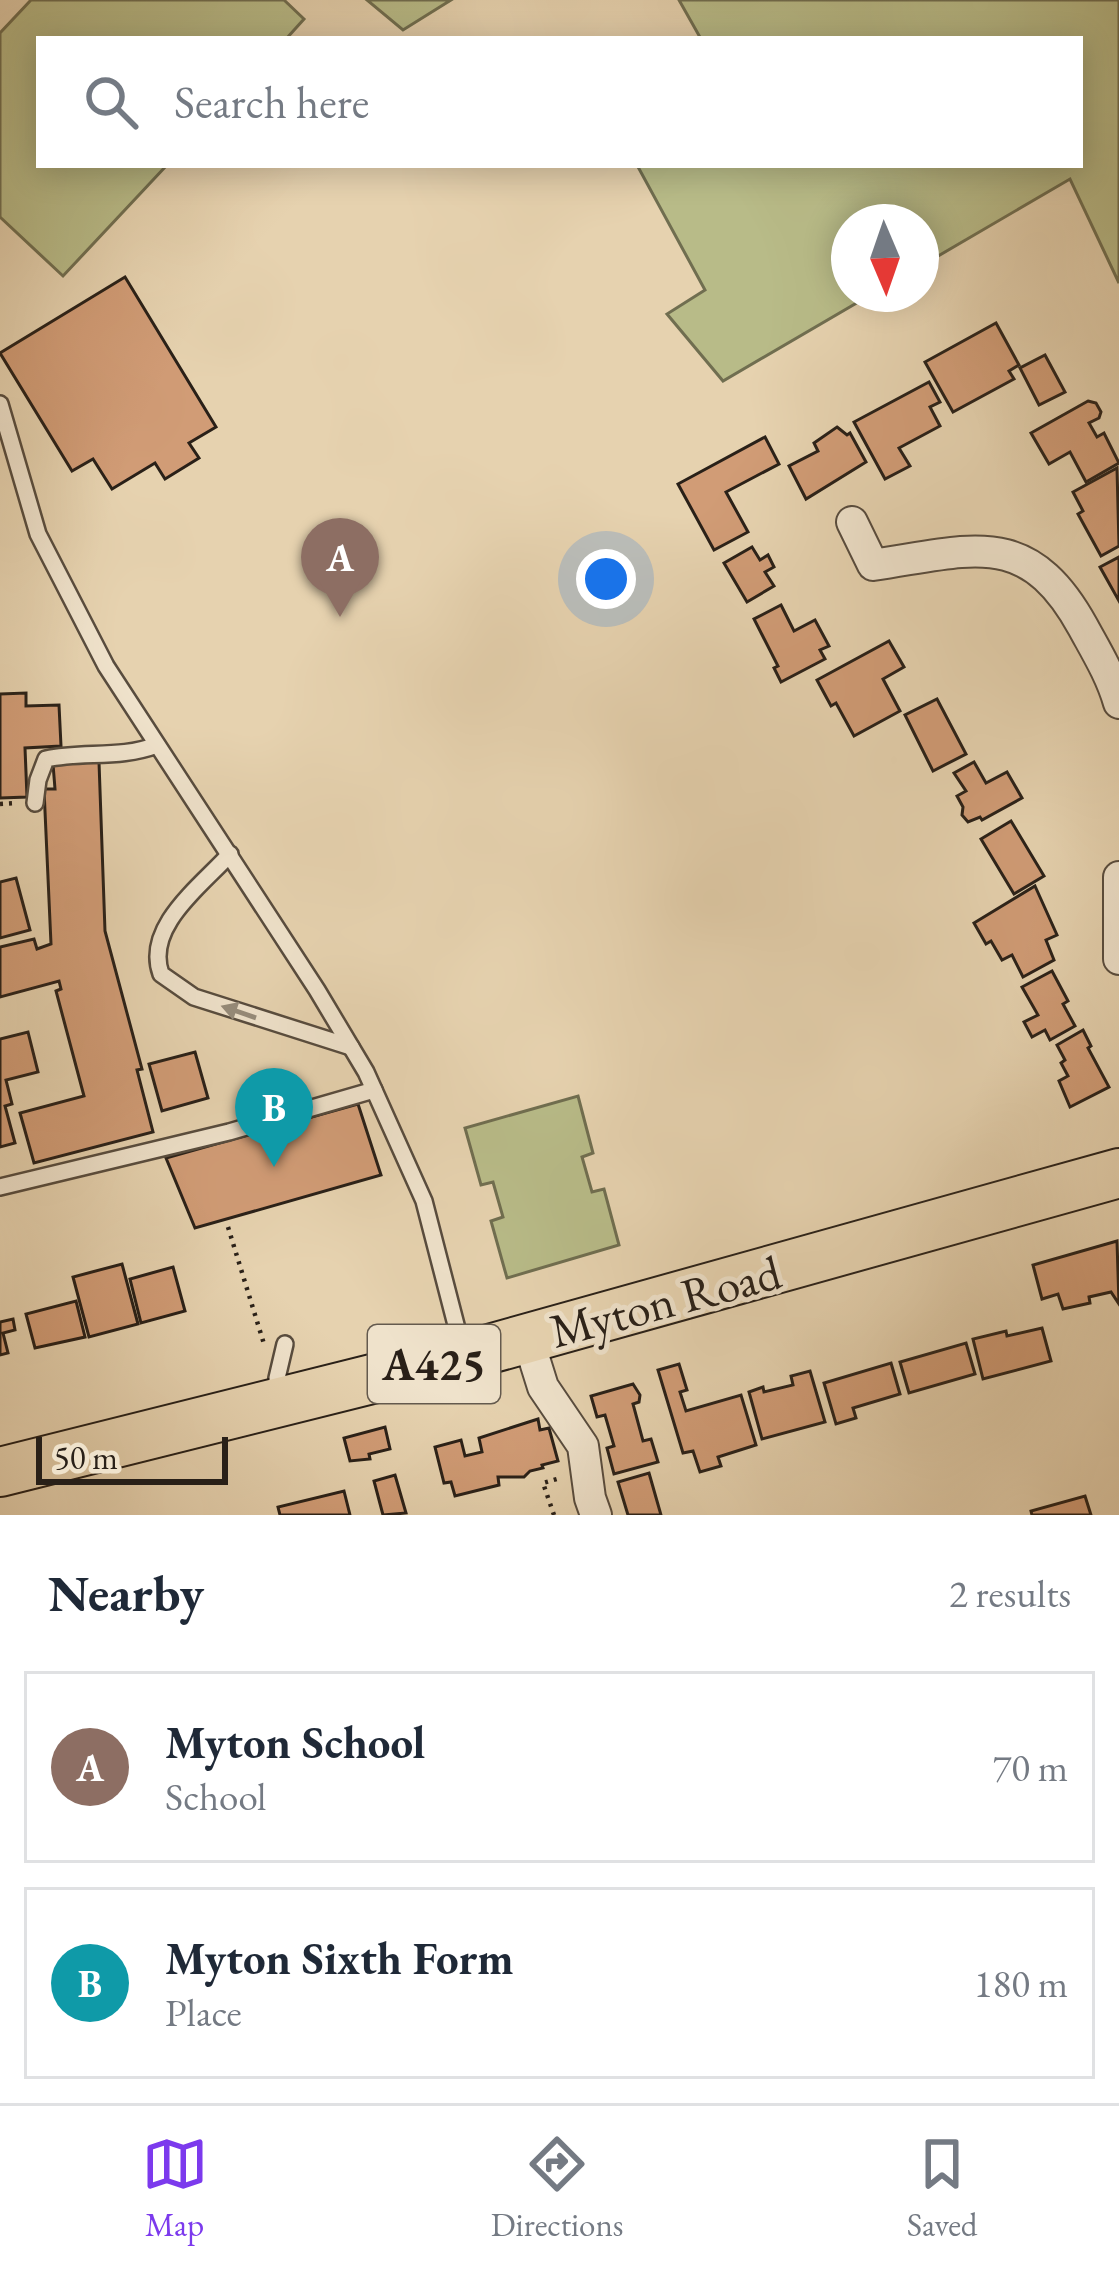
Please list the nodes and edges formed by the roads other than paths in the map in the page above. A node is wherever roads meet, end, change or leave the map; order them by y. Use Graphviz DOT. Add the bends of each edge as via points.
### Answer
graph roads {
  1 [pos="0,404"];
  2 [pos="852,522"];
  3 [pos="1119,703"];
  4 [pos="157,745"];
  5 [pos="35,802"];
  6 [pos="230,854"];
  7 [pos="1119,877"];
  8 [pos="1119,958"];
  9 [pos="351,1047"];
  10 [pos="374,1090"];
  11 [pos="1119,1173"];
  12 [pos="0,1187"];
  13 [pos="528,1339"];
  14 [pos="285,1344"];
  15 [pos="464,1356"];
  16 [pos="274,1382"];
  17 [pos="0,1472"];
  18 [pos="596,1515"];
  1 -- 4 [label="lane" via="38,534"];
  2 -- 3 [label="street" via="873,565 974,551 1023,558 1068,600"];
  4 -- 5 [label="lane" via="131,755 46,759"];
  4 -- 6 [label="lane"];
  6 -- 9 [label="lane"];
  9 -- 6 [label="lane, one-way" via="194,997 161,974 160,935"];
  7 -- 8 [label="street"];
  9 -- 10 [label="lane"];
  10 -- 12 [label="lane"];
  10 -- 15 [label="lane" via="424,1201"];
  11 -- 13 [label="main road, Myton Road / A425"];
  13 -- 15 [label="main road, Myton Road / A425"];
  13 -- 18 [label="street" via="543,1387 583,1446"];
  14 -- 16 [label="lane"];
  15 -- 16 [label="main road, Myton Road / A425"];
  16 -- 17 [label="main road, Myton Road / A425"];
}
